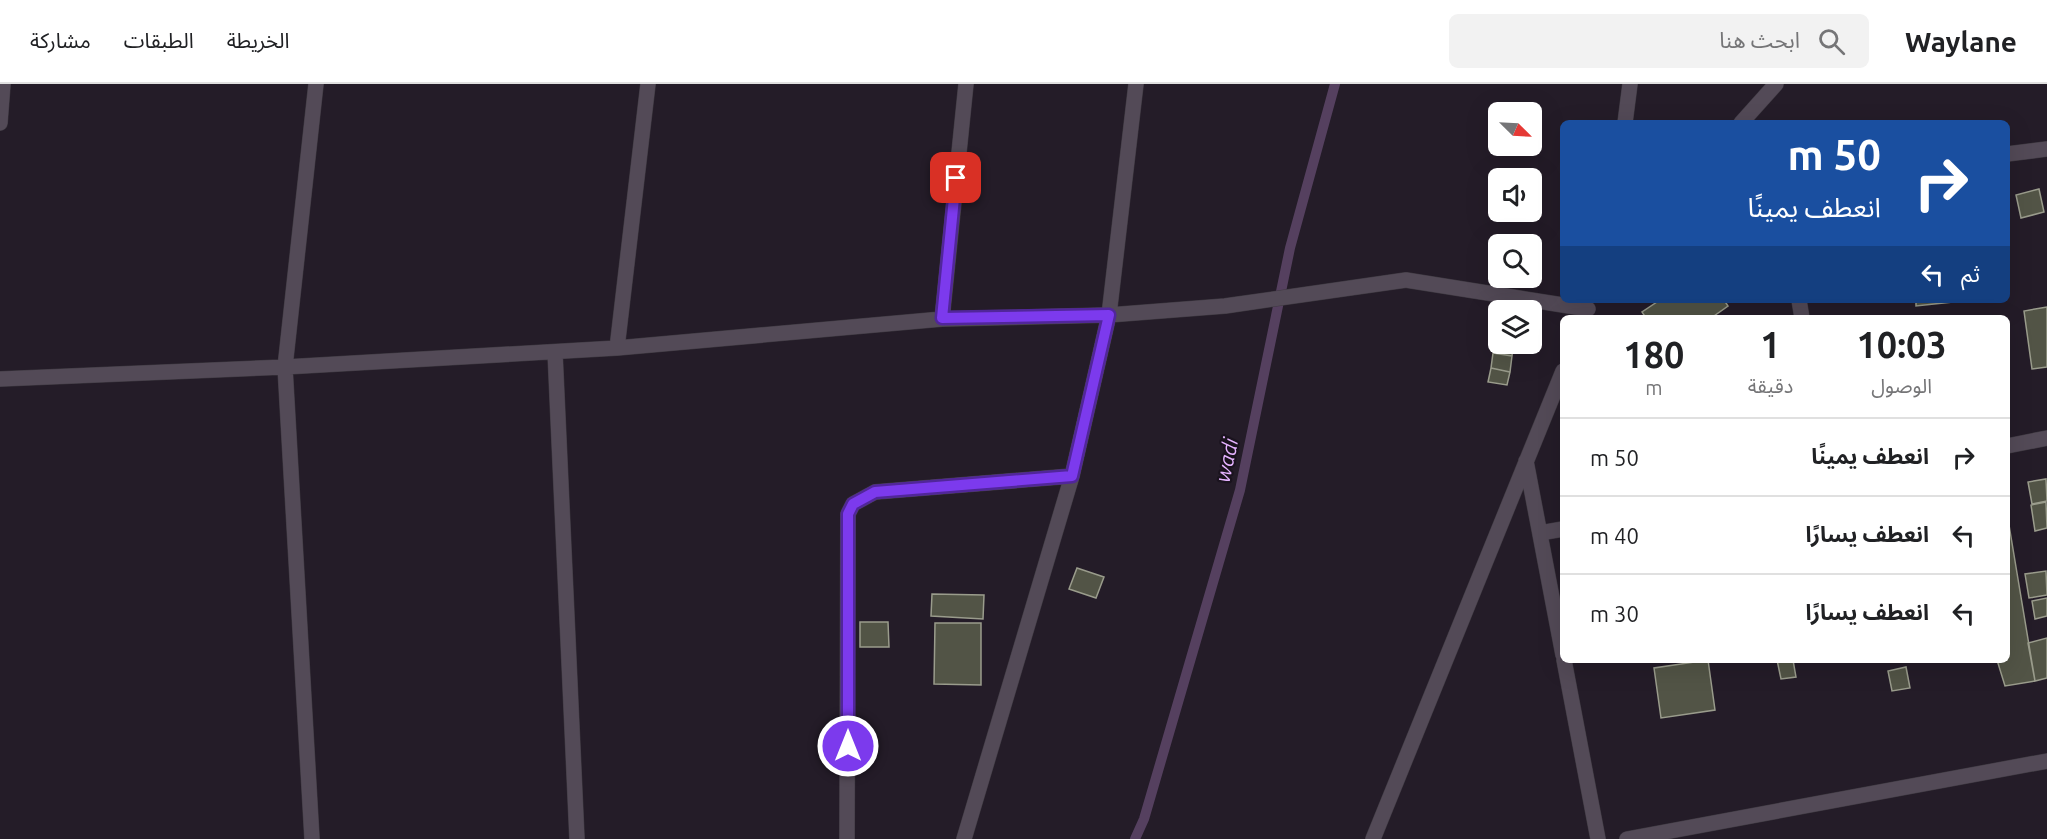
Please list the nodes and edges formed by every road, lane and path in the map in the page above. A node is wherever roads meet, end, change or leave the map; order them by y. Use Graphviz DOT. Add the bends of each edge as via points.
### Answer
graph roads {
  1 [pos="3,84"];
  2 [pos="316,84"];
  3 [pos="648,84"];
  4 [pos="966,84"];
  5 [pos="1136,84"];
  6 [pos="1630,84"];
  7 [pos="1776,84"];
  8 [pos="1625,120"];
  9 [pos="1745,120"];
  10 [pos="0,123"];
  11 [pos="2047,149"];
  12 [pos="2010,154"];
  13 [pos="1588,309"];
  14 [pos="1109,315"];
  15 [pos="942,318"];
  16 [pos="617,348"];
  17 [pos="555,352"];
  18 [pos="285,367"];
  19 [pos="1560,378"];
  20 [pos="0,379"];
  21 [pos="2047,438"];
  22 [pos="2010,445"];
  23 [pos="1526,461"];
  24 [pos="1072,476"];
  25 [pos="1560,530"];
  26 [pos="1540,533"];
  27 [pos="1560,639"];
  28 [pos="1565,663"];
  29 [pos="2047,761"];
  30 [pos="312,839"];
  31 [pos="577,839"];
  32 [pos="847,839"];
  33 [pos="964,839"];
  34 [pos="1373,839"];
  35 [pos="1598,839"];
  36 [pos="1627,839"];
  1 -- 10 [label="street"];
  2 -- 18 [label="street"];
  3 -- 16 [label="street"];
  4 -- 15 [label="street"];
  5 -- 14 [label="street"];
  6 -- 8 [label="street"];
  7 -- 9 [label="street"];
  11 -- 12 [label="street"];
  13 -- 14 [label="street" via="1406,280 1225,306"];
  14 -- 15 [label="street"];
  14 -- 24 [label="street"];
  15 -- 16 [label="street"];
  16 -- 17 [label="street"];
  17 -- 18 [label="street"];
  17 -- 31 [label="street"];
  18 -- 20 [label="street"];
  18 -- 30 [label="street"];
  19 -- 23 [label="street"];
  21 -- 22 [label="street"];
  23 -- 26 [label="street"];
  23 -- 34 [label="street"];
  24 -- 32 [label="street" via="875,492 853,504 848,514"];
  24 -- 33 [label="street"];
  25 -- 26 [label="street"];
  26 -- 27 [label="street"];
  28 -- 35 [label="street"];
  29 -- 36 [label="street"];
}
